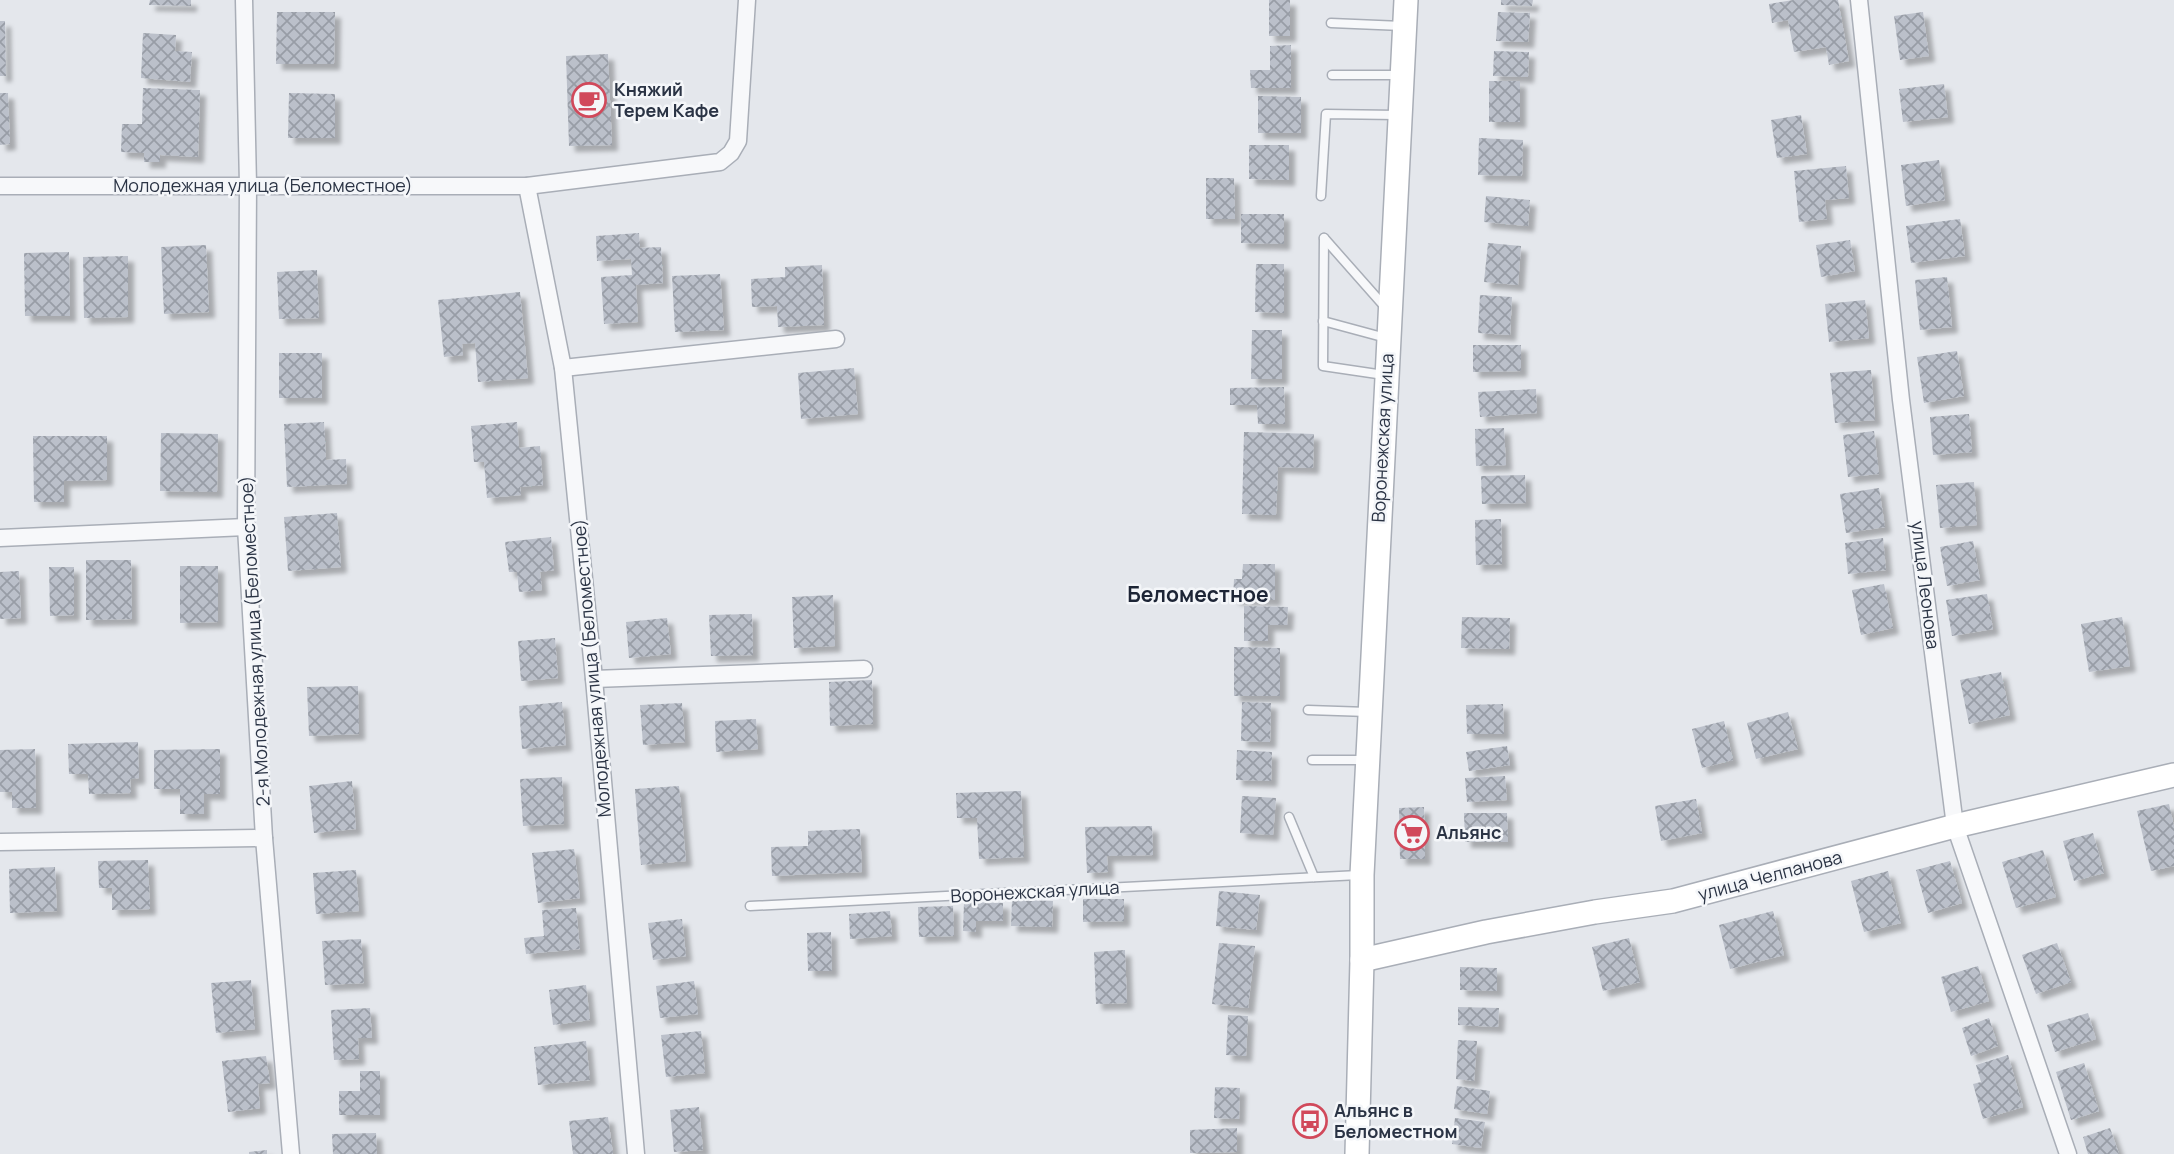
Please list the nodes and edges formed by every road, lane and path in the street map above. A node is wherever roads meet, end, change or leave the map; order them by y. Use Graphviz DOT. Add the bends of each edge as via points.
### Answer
graph roads {
  1 [pos="244,0"];
  2 [pos="747,0"];
  3 [pos="1406,0"];
  4 [pos="1859,0"];
  5 [pos="1331,23"];
  6 [pos="1405,26"];
  7 [pos="1332,75"];
  8 [pos="1402,75"];
  9 [pos="1400,115"];
  10 [pos="248,185"];
  11 [pos="0,186"];
  12 [pos="527,186"];
  13 [pos="1321,196"];
  14 [pos="1390,313"];
  15 [pos="1323,321"];
  16 [pos="836,339"];
  17 [pos="1388,339"];
  18 [pos="563,368"];
  19 [pos="1387,376"];
  20 [pos="246,527"];
  21 [pos="0,538"];
  22 [pos="864,668"];
  23 [pos="594,679"];
  24 [pos="1308,710"];
  25 [pos="1369,712"];
  26 [pos="1312,760"];
  27 [pos="1367,760"];
  28 [pos="2174,775"];
  29 [pos="1289,817"];
  30 [pos="1955,826"];
  31 [pos="264,838"];
  32 [pos="0,842"];
  33 [pos="1362,875"];
  34 [pos="1314,877"];
  35 [pos="750,906"];
  36 [pos="1362,960"];
  37 [pos="291,1154"];
  38 [pos="636,1154"];
  39 [pos="1357,1154"];
  40 [pos="2068,1154"];
  1 -- 10 [label="street, 2-я Молодежная улица (Беломестное)"];
  2 -- 12 [label="street, Молодежная улица (Беломестное)" via="738,141 726,158"];
  3 -- 6 [label="street, Воронежская улица"];
  4 -- 30 [label="street, улица Леонова" via="1901,400"];
  5 -- 6 [label="lane"];
  6 -- 8 [label="street, Воронежская улица"];
  7 -- 8 [label="lane"];
  8 -- 9 [label="street, Воронежская улица"];
  9 -- 13 [label="lane" via="1326,114"];
  9 -- 14 [label="street, Воронежская улица"];
  10 -- 11 [label="street, Молодежная улица (Беломестное)"];
  10 -- 12 [label="street, Молодежная улица (Беломестное)"];
  10 -- 20 [label="street, 2-я Молодежная улица (Беломестное)"];
  12 -- 18 [label="street, Молодежная улица (Беломестное)"];
  14 -- 15 [label="lane" via="1324,239"];
  14 -- 17 [label="street, Воронежская улица"];
  15 -- 17 [label="lane"];
  15 -- 19 [label="lane" via="1323,366"];
  16 -- 18 [label="street"];
  17 -- 19 [label="street, Воронежская улица"];
  18 -- 23 [label="street, Молодежная улица (Беломестное)"];
  19 -- 25 [label="street, Воронежская улица"];
  20 -- 21 [label="street"];
  20 -- 31 [label="street, 2-я Молодежная улица (Беломестное)"];
  22 -- 23 [label="street"];
  23 -- 38 [label="street, Молодежная улица (Беломестное)"];
  24 -- 25 [label="lane"];
  25 -- 27 [label="street, Воронежская улица"];
  26 -- 27 [label="lane"];
  27 -- 33 [label="street, Воронежская улица"];
  28 -- 30 [label="street, улица Челпанова"];
  29 -- 34 [label="lane"];
  30 -- 36 [label="street, улица Челпанова" via="1673,901 1486,932"];
  30 -- 40 [label="street, улица Леонова"];
  31 -- 32 [label="street"];
  31 -- 37 [label="street, 2-я Молодежная улица (Беломестное)"];
  33 -- 34 [label="lane, Воронежская улица"];
  33 -- 36 [label="street, Воронежская улица"];
  34 -- 35 [label="lane, Воронежская улица"];
  36 -- 39 [label="street, Воронежская улица"];
}
